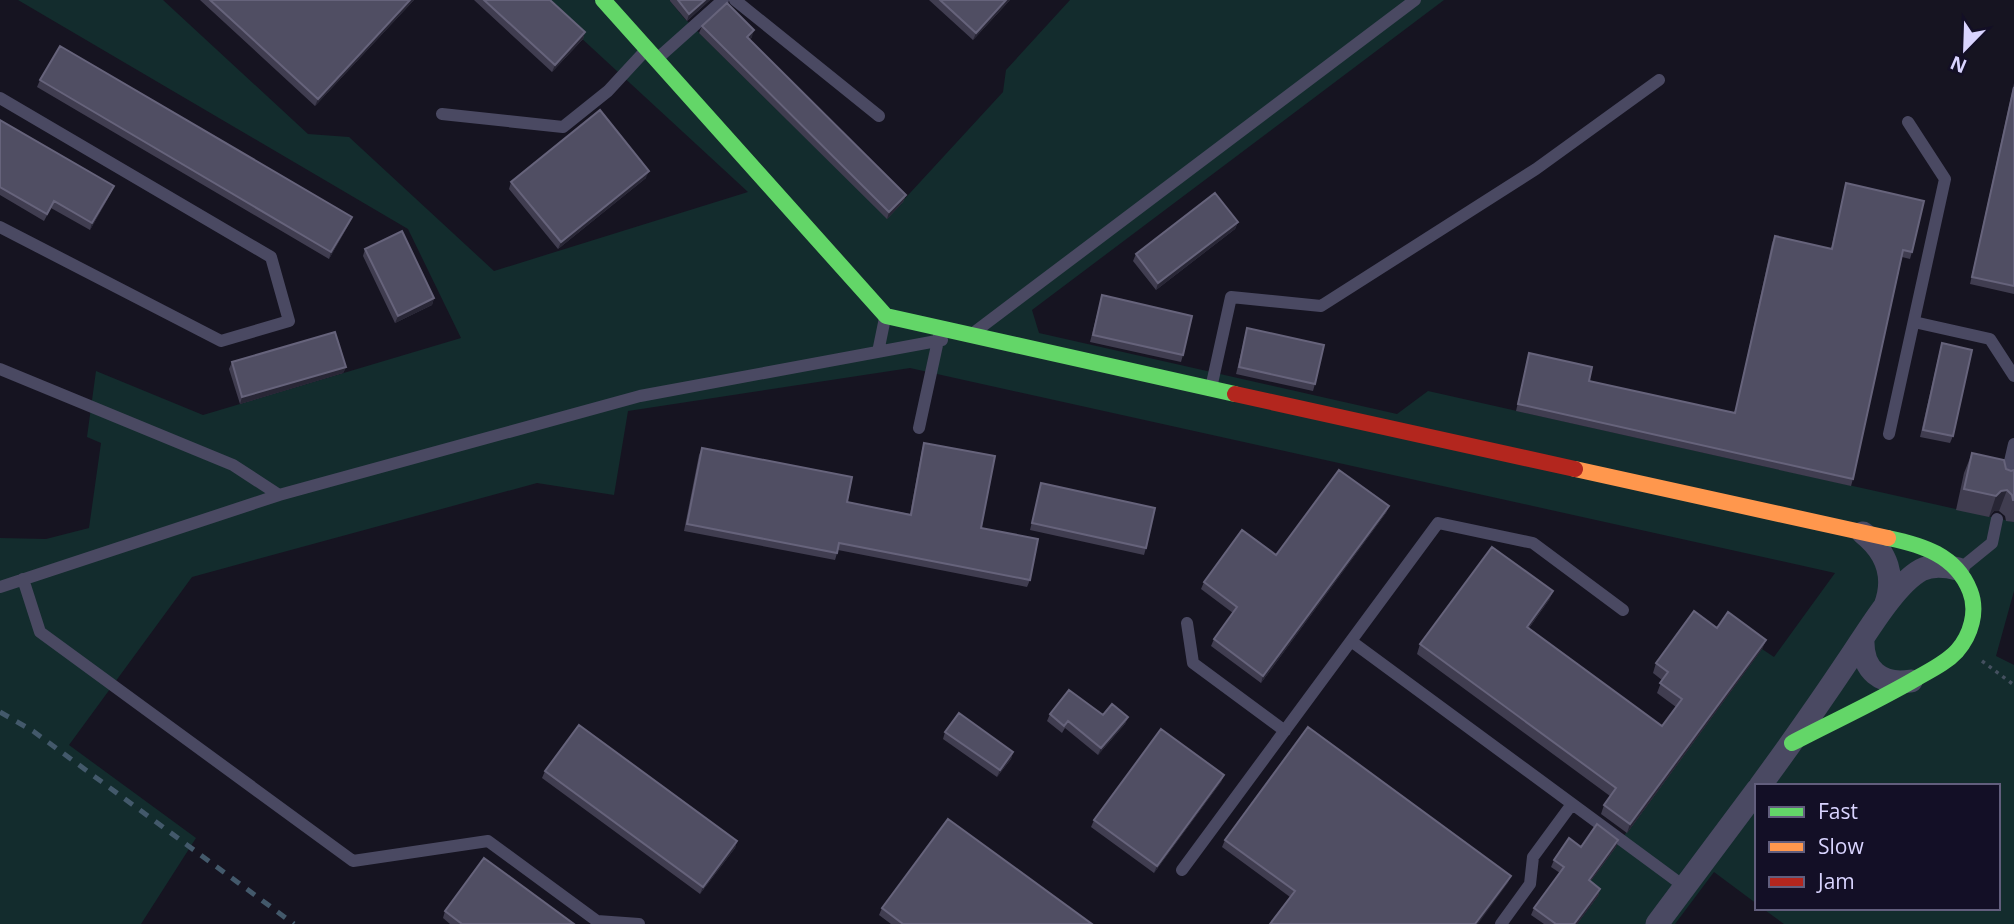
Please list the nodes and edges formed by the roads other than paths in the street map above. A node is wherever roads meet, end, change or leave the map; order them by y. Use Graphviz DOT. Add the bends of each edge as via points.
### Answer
graph roads {
  1 [pos="723,0"];
  2 [pos="735,0"];
  3 [pos="1415,0"];
  4 [pos="613,3"];
  5 [pos="652,53"];
  6 [pos="1659,80"];
  7 [pos="0,98"];
  8 [pos="442,114"];
  9 [pos="879,116"];
  10 [pos="1909,121"];
  11 [pos="0,227"];
  12 [pos="886,316"];
  13 [pos="1914,321"];
  14 [pos="939,334"];
  15 [pos="970,335"];
  16 [pos="878,352"];
  17 [pos="0,369"];
  18 [pos="2014,376"];
  19 [pos="1210,388"];
  20 [pos="919,428"];
  21 [pos="1889,434"];
  22 [pos="2014,444"];
  23 [pos="2006,483"];
  24 [pos="279,495"];
  25 [pos="1997,519"];
  26 [pos="1863,533"];
  27 [pos="1959,569"];
  28 [pos="23,579"];
  29 [pos="0,587"];
  30 [pos="1884,608"];
  31 [pos="1623,610"];
  32 [pos="1187,623"];
  33 [pos="1863,639"];
  34 [pos="1351,641"];
  35 [pos="1911,681"];
  36 [pos="1285,731"];
  37 [pos="1792,743"];
  38 [pos="1761,784"];
  39 [pos="1755,792"];
  40 [pos="1572,804"];
  41 [pos="1182,870"];
  42 [pos="1685,887"];
  43 [pos="639,924"];
  44 [pos="1501,924"];
  45 [pos="1657,924"];
  1 -- 5 [label="lane"];
  2 -- 9 [label="lane"];
  3 -- 15 [label="lane"];
  4 -- 5 [label="street"];
  5 -- 8 [label="lane" via="563,127"];
  5 -- 12 [label="street"];
  6 -- 19 [label="lane" via="1536,170 1321,306 1231,297"];
  7 -- 11 [label="lane" via="271,257 289,321 221,341"];
  10 -- 13 [label="lane" via="1945,179"];
  12 -- 14 [label="street"];
  12 -- 16 [label="lane"];
  13 -- 18 [label="lane" via="1990,339"];
  13 -- 21 [label="lane"];
  14 -- 15 [label="street"];
  14 -- 16 [label="lane"];
  14 -- 20 [label="lane"];
  15 -- 19 [label="street"];
  16 -- 24 [label="lane" via="640,396"];
  17 -- 24 [label="lane" via="233,465"];
  19 -- 26 [label="street"];
  22 -- 23 [label="lane"];
  24 -- 28 [label="lane"];
  25 -- 27 [label="lane" via="1992,543"];
  26 -- 27 [label="street" via="1922,547"];
  26 -- 30 [label="street" via="1883,553 1888,566 1891,581"];
  27 -- 30 [label="street" via="1942,565 1924,569"];
  27 -- 35 [label="street" via="1973,600 1970,626 1961,647"];
  28 -- 29 [label="lane"];
  28 -- 43 [label="lane" via="40,632 353,861 488,841 597,921"];
  30 -- 33 [label="street"];
  31 -- 34 [label="lane" via="1533,543 1438,523"];
  32 -- 36 [label="lane" via="1194,663"];
  33 -- 35 [label="street" via="1862,650 1871,670 1889,681"];
  33 -- 37 [label="street"];
  34 -- 36 [label="lane"];
  34 -- 40 [label="lane"];
  35 -- 37 [label="street"];
  36 -- 41 [label="lane"];
  37 -- 38 [label="street"];
  39 -- 42 [label="street"];
  40 -- 42 [label="lane"];
  40 -- 44 [label="lane" via="1533,857 1530,884"];
  42 -- 45 [label="street"];
}
